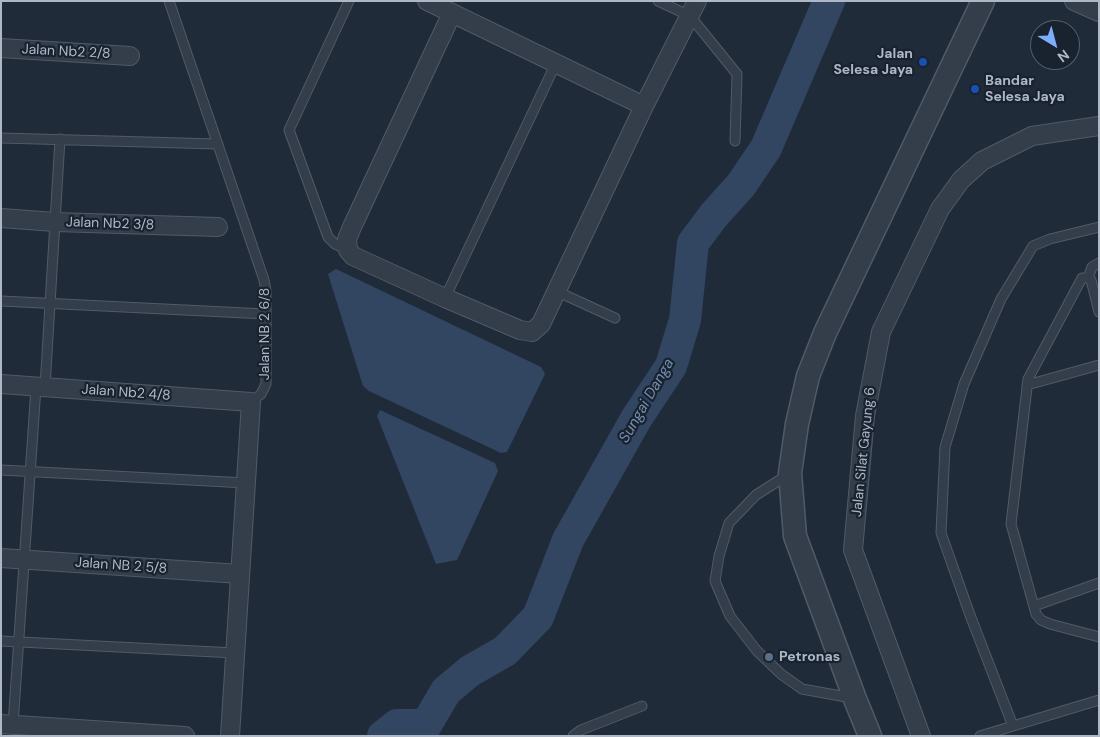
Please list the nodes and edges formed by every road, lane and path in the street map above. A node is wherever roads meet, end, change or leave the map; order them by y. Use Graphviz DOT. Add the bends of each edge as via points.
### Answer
graph roads {
  1 [pos="169,1"];
  2 [pos="349,1"];
  3 [pos="427,1"];
  4 [pos="658,1"];
  5 [pos="983,1"];
  6 [pos="1074,1"];
  7 [pos="693,9"];
  8 [pos="1099,12"];
  9 [pos="452,13"];
  10 [pos="1,48"];
  11 [pos="130,56"];
  12 [pos="556,63"];
  13 [pos="644,106"];
  14 [pos="1099,126"];
  15 [pos="1,138"];
  16 [pos="60,139"];
  17 [pos="735,141"];
  18 [pos="218,144"];
  19 [pos="1,218"];
  20 [pos="55,222"];
  21 [pos="218,227"];
  22 [pos="1099,227"];
  23 [pos="348,250"];
  24 [pos="1099,263"];
  25 [pos="1088,278"];
  26 [pos="556,291"];
  27 [pos="445,298"];
  28 [pos="1,301"];
  29 [pos="50,303"];
  30 [pos="1099,311"];
  31 [pos="266,314"];
  32 [pos="614,318"];
  33 [pos="1099,364"];
  34 [pos="1,384"];
  35 [pos="1028,385"];
  36 [pos="40,387"];
  37 [pos="251,402"];
  38 [pos="1,470"];
  39 [pos="30,472"];
  40 [pos="790,473"];
  41 [pos="246,483"];
  42 [pos="1,558"];
  43 [pos="24,559"];
  44 [pos="240,574"];
  45 [pos="1099,583"];
  46 [pos="1034,606"];
  47 [pos="1099,637"];
  48 [pos="1,641"];
  49 [pos="19,642"];
  50 [pos="235,653"];
  51 [pos="855,699"];
  52 [pos="1099,700"];
  53 [pos="642,706"];
  54 [pos="7,725"];
  55 [pos="1013,726"];
  56 [pos="184,736"];
  57 [pos="230,736"];
  58 [pos="573,736"];
  59 [pos="870,736"];
  60 [pos="921,736"];
  61 [pos="980,736"];
  1 -- 18 [label="lane, Jalan NB 2 6/8"];
  2 -- 23 [label="lane" via="289,130 328,236 335,244"];
  3 -- 9 [label="street"];
  4 -- 7 [label="lane"];
  5 -- 40 [label="street" via="825,334 808,376"];
  6 -- 8 [label="street"];
  7 -- 13 [label="street"];
  7 -- 17 [label="lane" via="737,74"];
  9 -- 12 [label="street"];
  9 -- 23 [label="street" via="352,227 347,239"];
  10 -- 11 [label="street, Jalan Nb2 2/8"];
  12 -- 13 [label="street"];
  12 -- 27 [label="lane"];
  13 -- 26 [label="street"];
  14 -- 60 [label="street, Jalan Silat Gayung 6" via="1032,136 982,161 961,180 940,209 881,332 865,416 853,550"];
  15 -- 16 [label="lane"];
  16 -- 18 [label="lane"];
  16 -- 20 [label="lane"];
  18 -- 31 [label="lane, Jalan NB 2 6/8" via="264,280"];
  19 -- 20 [label="street, Jalan Nb2 3/8"];
  20 -- 21 [label="street, Jalan Nb2 3/8"];
  20 -- 29 [label="lane"];
  22 -- 55 [label="lane" via="1033,246 1001,299 964,384 945,447 940,533"];
  23 -- 27 [label="street" via="353,256"];
  24 -- 25 [label="lane" via="1092,267"];
  25 -- 30 [label="lane"];
  25 -- 35 [label="lane" via="1082,278 1028,379"];
  26 -- 27 [label="street" via="541,324 532,332 520,330"];
  26 -- 32 [label="lane"];
  28 -- 29 [label="lane"];
  29 -- 31 [label="lane"];
  29 -- 36 [label="lane"];
  31 -- 37 [label="lane, Jalan NB 2 6/8" via="266,384 261,394"];
  33 -- 35 [label="lane"];
  34 -- 36 [label="street, Jalan Nb2 4/8"];
  35 -- 46 [label="lane" via="1010,524"];
  36 -- 37 [label="street, Jalan Nb2 4/8"];
  36 -- 39 [label="lane"];
  37 -- 41 [label="street"];
  38 -- 39 [label="lane"];
  39 -- 41 [label="lane"];
  39 -- 43 [label="lane"];
  40 -- 51 [label="street" via="795,536"];
  40 -- 51 [label="lane" via="756,495 729,523 715,581 730,616 781,674 802,689"];
  41 -- 44 [label="street"];
  42 -- 43 [label="street, Jalan NB 2 5/8"];
  43 -- 44 [label="street, Jalan NB 2 5/8"];
  43 -- 49 [label="lane"];
  44 -- 50 [label="street"];
  45 -- 46 [label="lane"];
  46 -- 47 [label="lane" via="1041,620"];
  48 -- 49 [label="lane"];
  49 -- 50 [label="lane"];
  49 -- 54 [label="lane"];
  50 -- 57 [label="street"];
  51 -- 59 [label="street"];
  52 -- 55 [label="lane"];
  53 -- 58 [label="lane"];
  54 -- 56 [label="street"];
  55 -- 61 [label="lane"];
}
